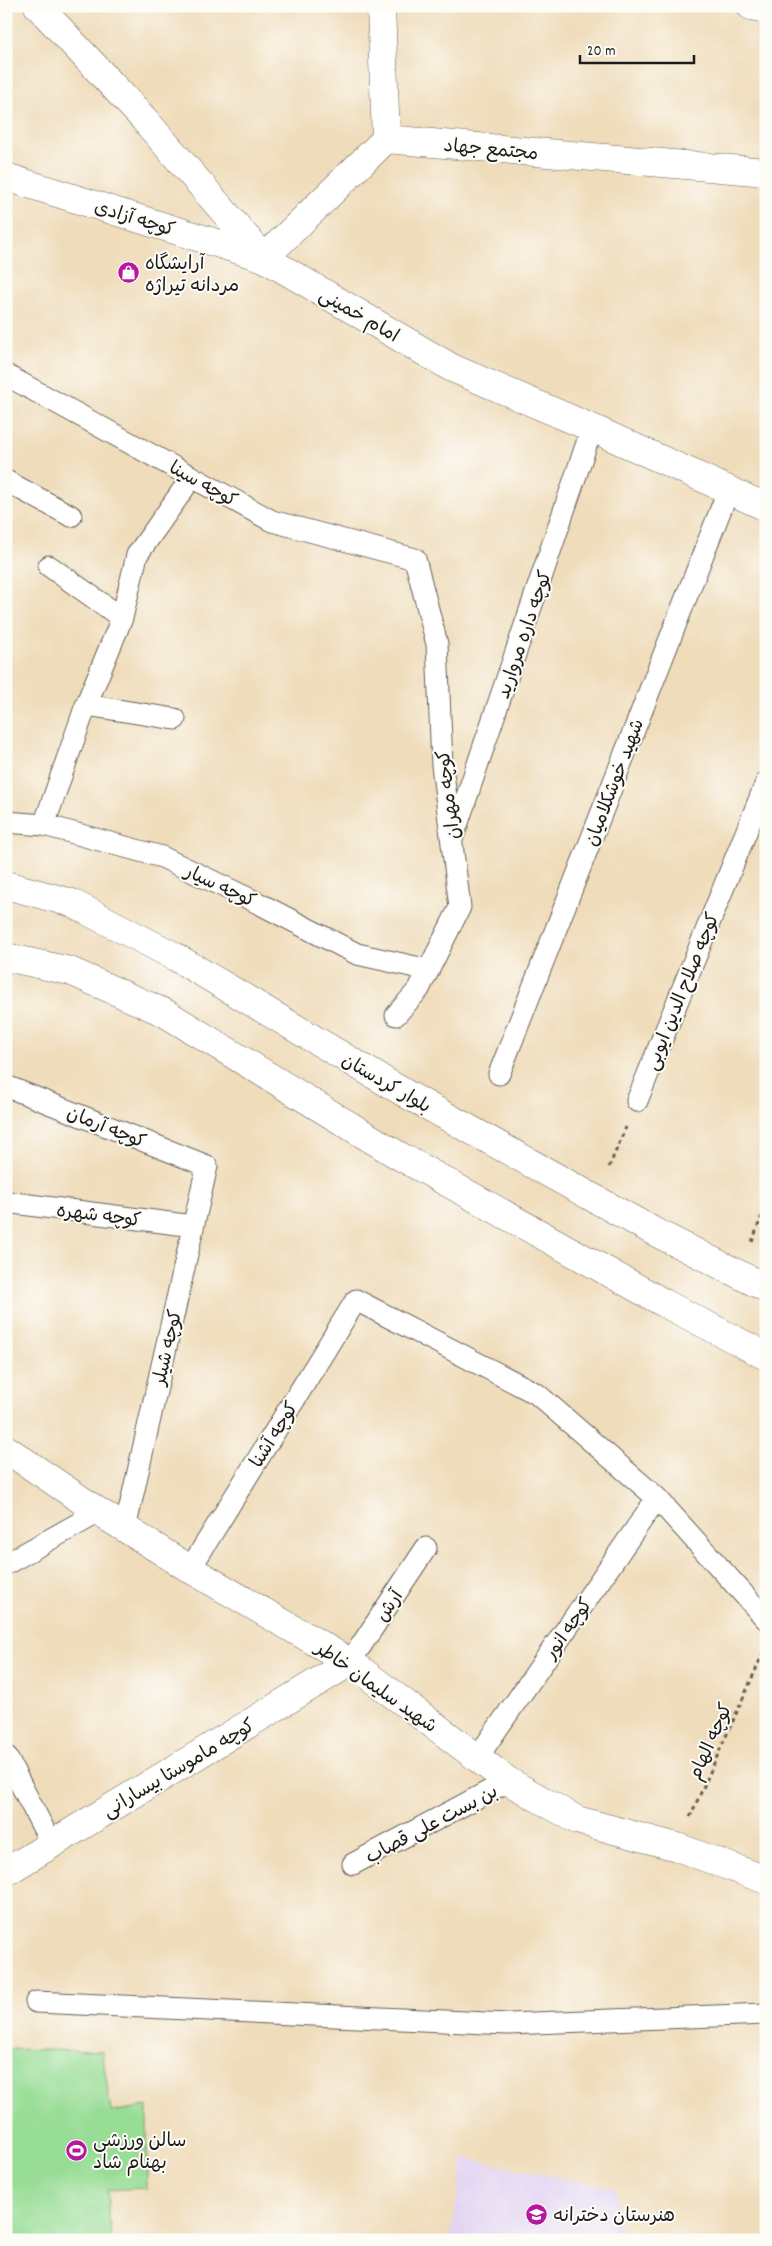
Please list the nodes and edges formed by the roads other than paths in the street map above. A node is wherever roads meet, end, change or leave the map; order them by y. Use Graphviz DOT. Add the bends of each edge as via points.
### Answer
graph roads {
  1 [pos="38,6"];
  2 [pos="380,6"];
  3 [pos="751,6"];
  4 [pos="766,9"];
  5 [pos="386,139"];
  6 [pos="766,172"];
  7 [pos="7,178"];
  8 [pos="264,258"];
  9 [pos="6,375"];
  10 [pos="592,428"];
  11 [pos="192,477"];
  12 [pos="6,481"];
  13 [pos="728,491"];
  14 [pos="766,507"];
  15 [pos="72,516"];
  16 [pos="415,559"];
  17 [pos="49,566"];
  18 [pos="122,618"];
  19 [pos="86,705"];
  20 [pos="175,719"];
  21 [pos="766,783"];
  22 [pos="6,822"];
  23 [pos="44,825"];
  24 [pos="452,841"];
  25 [pos="6,885"];
  26 [pos="6,957"];
  27 [pos="429,970"];
  28 [pos="396,1015"];
  29 [pos="499,1074"];
  30 [pos="6,1086"];
  31 [pos="637,1101"];
  32 [pos="207,1166"];
  33 [pos="6,1202"];
  34 [pos="193,1226"];
  35 [pos="766,1288"];
  36 [pos="766,1356"];
  37 [pos="6,1450"];
  38 [pos="657,1498"];
  39 [pos="99,1512"];
  40 [pos="125,1529"];
  41 [pos="426,1548"];
  42 [pos="6,1564"];
  43 [pos="190,1569"];
  44 [pos="766,1619"];
  45 [pos="350,1662"];
  46 [pos="6,1756"];
  47 [pos="477,1758"];
  48 [pos="508,1781"];
  49 [pos="52,1845"];
  50 [pos="353,1864"];
  51 [pos="6,1872"];
  52 [pos="766,1880"];
  53 [pos="36,2002"];
  54 [pos="766,2014"];
  1 -- 8 [label="main road, امام خمینی" via="144,119"];
  2 -- 5 [label="main road"];
  3 -- 4 [label="main road"];
  5 -- 6 [label="main road, مجتمع جهاد"];
  5 -- 8 [label="main road"];
  7 -- 8 [label="main road, کوچه آزادی"];
  8 -- 10 [label="main road, امام خمینی" via="452,368"];
  9 -- 11 [label="lane, کوچه سینا"];
  10 -- 13 [label="main road, امام خمینی"];
  10 -- 24 [label="lane, کوچه داره مروارید"];
  11 -- 16 [label="lane, کوچه سینا" via="272,521"];
  11 -- 18 [label="lane" via="136,555"];
  12 -- 15 [label="lane"];
  13 -- 14 [label="main road, امام خمینی"];
  13 -- 29 [label="lane, شهید خوشکلامیان"];
  16 -- 24 [label="lane, کوچه مهران" via="437,644 442,765"];
  17 -- 18 [label="lane"];
  18 -- 19 [label="lane"];
  19 -- 20 [label="lane"];
  19 -- 23 [label="lane"];
  21 -- 31 [label="lane, کوچه صلاح الدین ایوبی"];
  22 -- 23 [label="lane, کوچه سیار"];
  23 -- 27 [label="lane, کوچه سیار" via="162,857 357,954"];
  24 -- 27 [label="lane, کوچه مهران" via="460,907"];
  25 -- 35 [label="main road, بلوار کردستان" via="72,902 174,956 408,1096 596,1200"];
  26 -- 36 [label="main road" via="70,971 165,1013 396,1154"];
  27 -- 28 [label="lane, کوچه مهران" via="419,989"];
  30 -- 32 [label="lane, کوچه آرمان"];
  32 -- 34 [label="lane, کوچه شیلر"];
  33 -- 34 [label="lane, کوچه شهره"];
  34 -- 40 [label="lane, کوچه شیلر"];
  37 -- 39 [label="main road, شهید سلیمان خاطر"];
  38 -- 43 [label="lane, کوچه آشنا" via="537,1394 356,1300"];
  38 -- 44 [label="lane"];
  38 -- 47 [label="lane, کوچه انور"];
  39 -- 40 [label="main road, شهید سلیمان خاطر"];
  39 -- 42 [label="lane"];
  40 -- 43 [label="main road, شهید سلیمان خاطر"];
  41 -- 45 [label="lane, آرش"];
  43 -- 45 [label="main road, شهید سلیمان خاطر"];
  45 -- 47 [label="main road, شهید سلیمان خاطر"];
  45 -- 49 [label="main road, کوچه ماموستا بیسارانی"];
  46 -- 49 [label="lane"];
  47 -- 48 [label="main road, شهید سلیمان خاطر"];
  48 -- 50 [label="lane, بن بست علی قصاب"];
  48 -- 52 [label="main road, شهید سلیمان خاطر" via="578,1820 677,1847"];
  49 -- 51 [label="main road, کوچه ماموستا بیسارانی"];
  53 -- 54 [label="lane" via="508,2024"];
}
